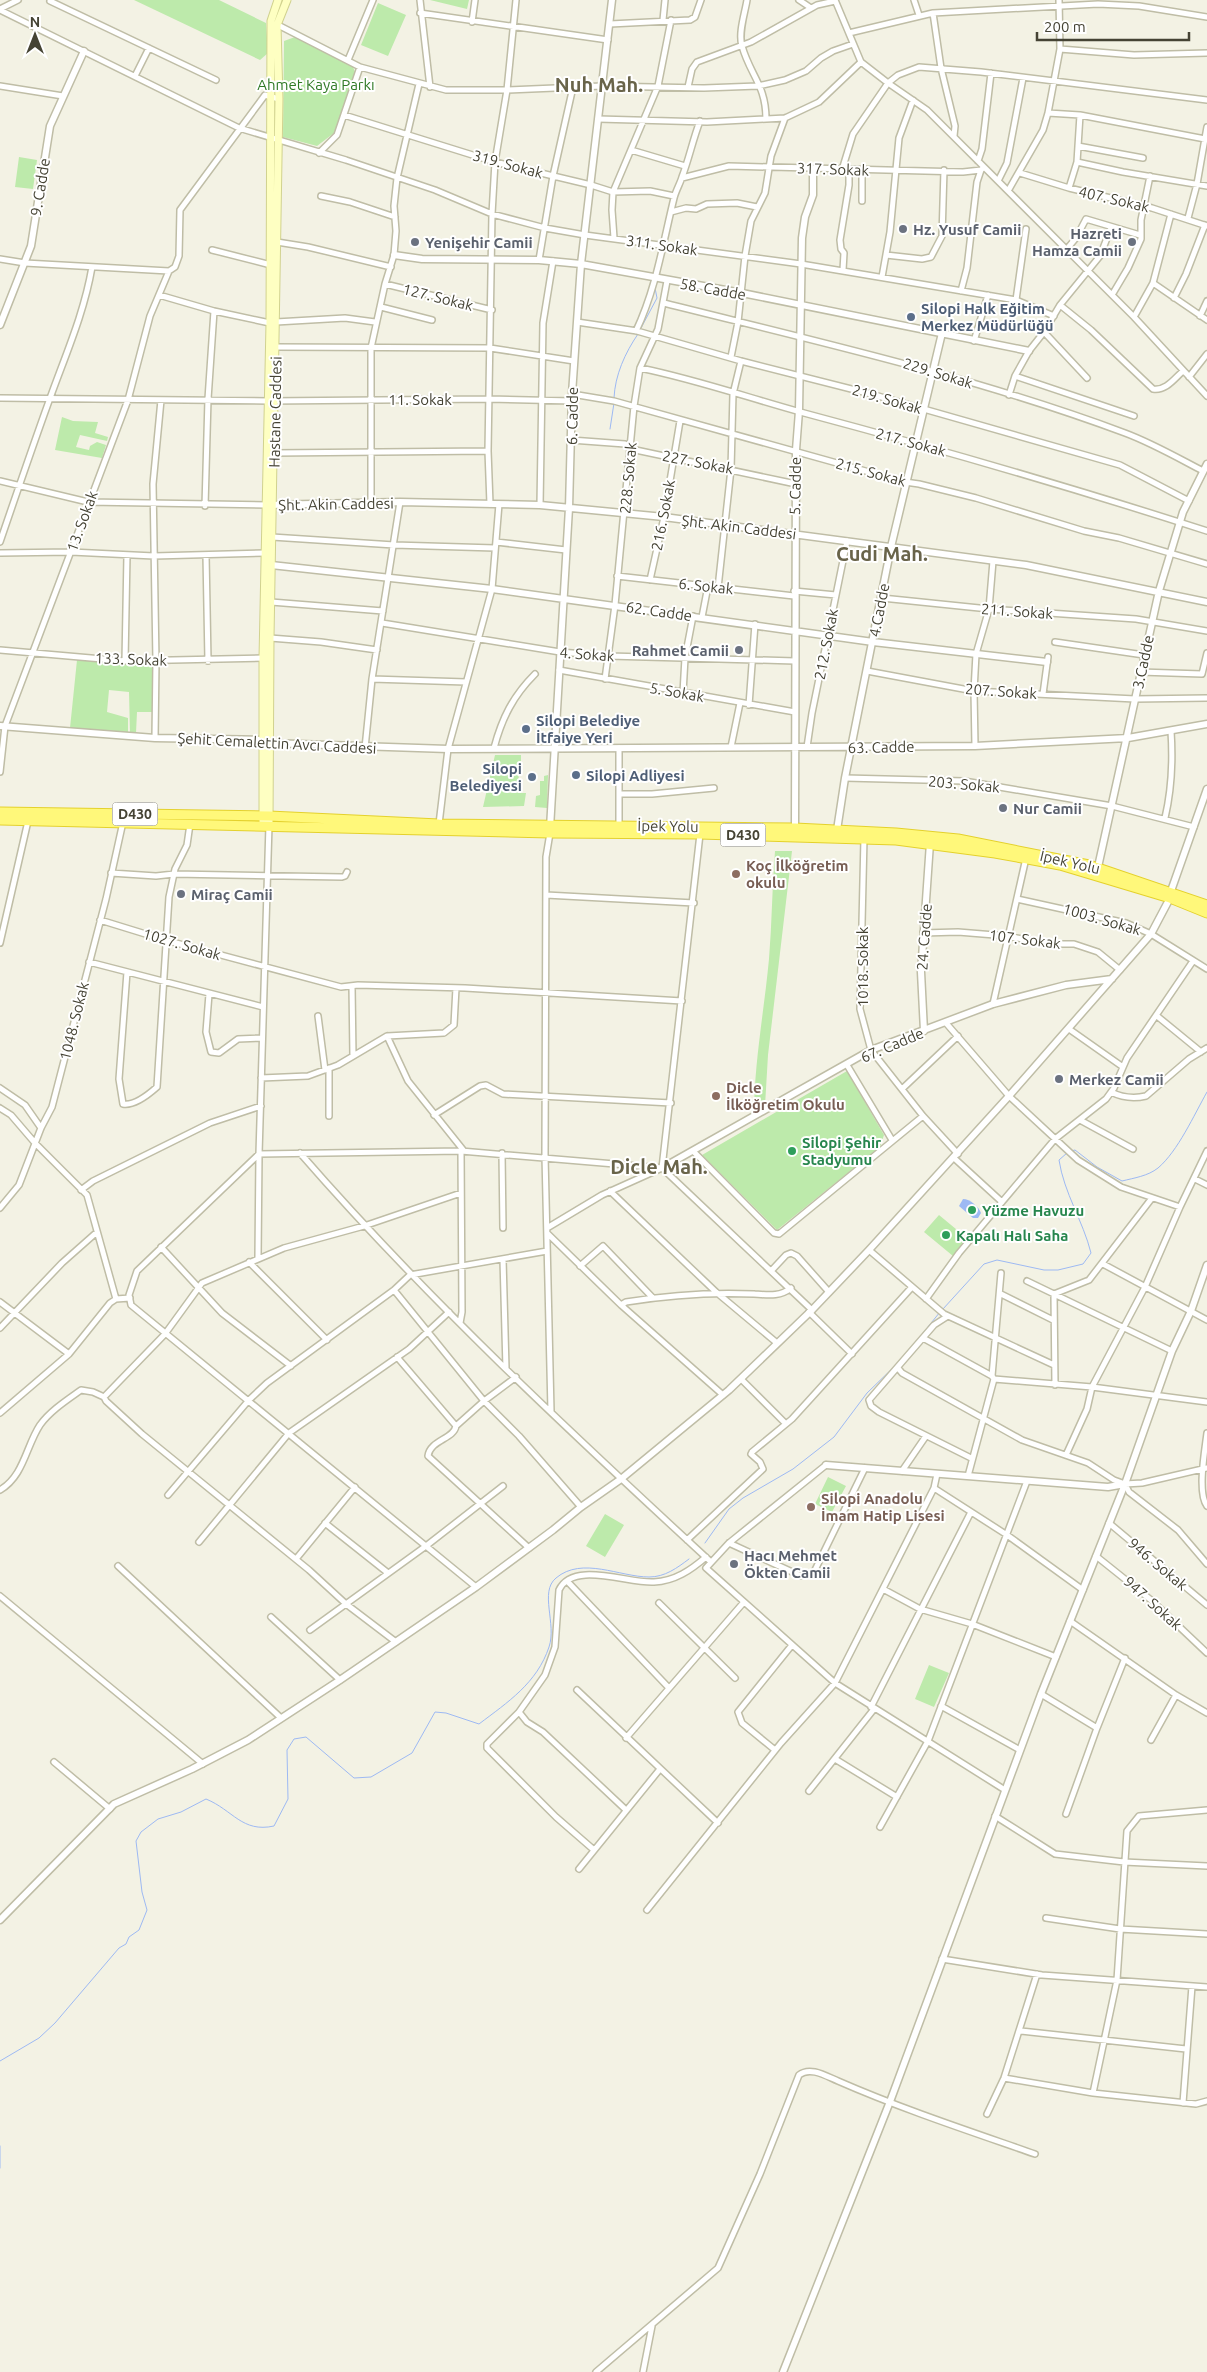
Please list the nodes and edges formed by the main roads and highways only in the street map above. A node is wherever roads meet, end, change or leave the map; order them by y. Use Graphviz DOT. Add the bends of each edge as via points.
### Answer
graph roads {
  1 [pos="278,0"];
  2 [pos="287,0"];
  3 [pos="274,23"];
  4 [pos="274,138"];
  5 [pos="273,322"];
  6 [pos="272,401"];
  7 [pos="270,505"];
  8 [pos="266,742"];
  9 [pos="0,812"];
  10 [pos="0,820"];
  11 [pos="266,821"];
  12 [pos="550,829"];
  13 [pos="795,832"];
  14 [pos="1170,894"];
  15 [pos="1207,905"];
  16 [pos="1207,913"];
  1 -- 3 [label="main road, Hastane Caddesi"];
  2 -- 3 [label="main road, Hastane Caddesi"];
  3 -- 4 [label="main road, Hastane Caddesi"];
  4 -- 5 [label="main road, Hastane Caddesi"];
  4 -- 5 [label="main road, Hastane Caddesi" via="277,242"];
  5 -- 6 [label="main road, Hastane Caddesi"];
  5 -- 6 [label="main road, Hastane Caddesi" via="276,347"];
  6 -- 7 [label="main road, Hastane Caddesi"];
  6 -- 7 [label="main road, Hastane Caddesi" via="274,452"];
  7 -- 8 [label="main road, Hastane Caddesi" via="271,602"];
  7 -- 8 [label="main road, Hastane Caddesi" via="263,658"];
  8 -- 11 [label="main road, Hastane Caddesi"];
  9 -- 11 [label="highway, D430"];
  10 -- 11 [label="highway, D430" via="190,824"];
  11 -- 12 [label="highway, D430"];
  11 -- 12 [label="highway, İpek Yolu / D430"];
  12 -- 13 [label="highway, D430" via="700,834"];
  12 -- 13 [label="highway, İpek Yolu / D430" via="619,825"];
  13 -- 14 [label="highway, D430" via="930,843 1026,858"];
  13 -- 14 [label="highway, İpek Yolu / D430" via="837,830 958,839 1098,867"];
  14 -- 15 [label="highway, İpek Yolu / D430"];
  14 -- 16 [label="highway, D430"];
}
